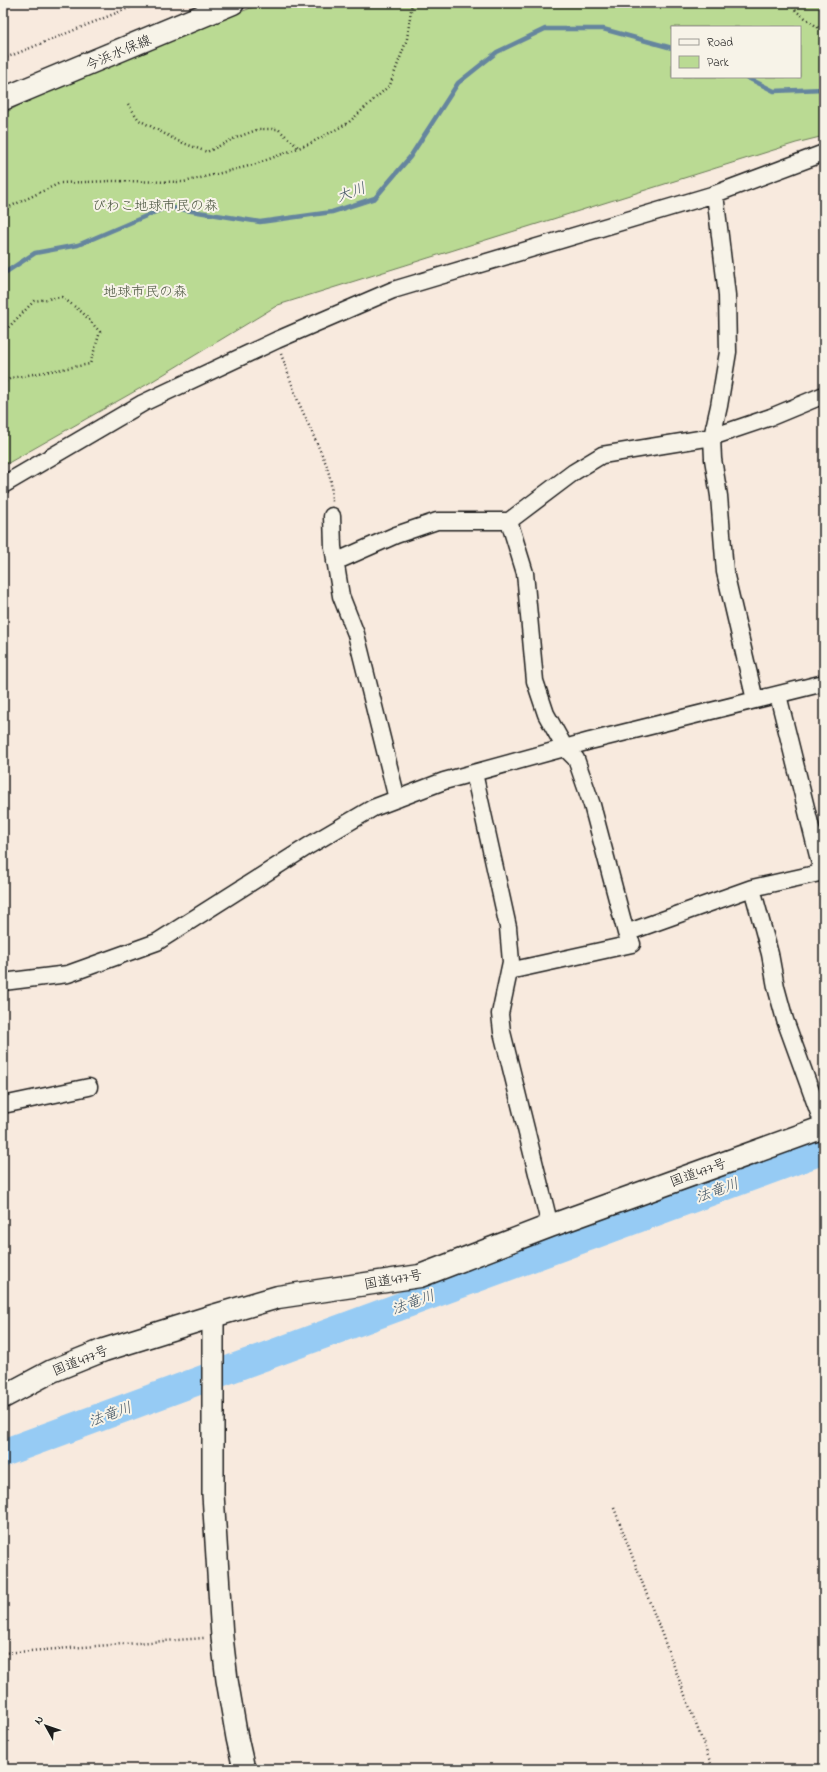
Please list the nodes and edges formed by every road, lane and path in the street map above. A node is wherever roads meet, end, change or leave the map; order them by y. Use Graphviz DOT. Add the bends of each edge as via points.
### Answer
graph roads {
  1 [pos="141,3"];
  2 [pos="233,3"];
  3 [pos="412,3"];
  4 [pos="791,3"];
  5 [pos="824,32"];
  6 [pos="3,59"];
  7 [pos="3,99"];
  8 [pos="128,104"];
  9 [pos="299,148"];
  10 [pos="824,153"];
  11 [pos="715,194"];
  12 [pos="3,210"];
  13 [pos="3,333"];
  14 [pos="276,340"];
  15 [pos="3,383"];
  16 [pos="824,395"];
  17 [pos="712,437"];
  18 [pos="3,485"];
  19 [pos="332,516"];
  20 [pos="509,521"];
  21 [pos="335,562"];
  22 [pos="824,684"];
  23 [pos="778,695"];
  24 [pos="755,700"];
  25 [pos="565,748"];
  26 [pos="474,773"];
  27 [pos="397,799"];
  28 [pos="823,872"];
  29 [pos="752,888"];
  30 [pos="626,933"];
  31 [pos="509,971"];
  32 [pos="3,982"];
  33 [pos="89,1086"];
  34 [pos="3,1106"];
  35 [pos="824,1127"];
  36 [pos="550,1226"];
  37 [pos="213,1316"];
  38 [pos="3,1397"];
  39 [pos="614,1508"];
  40 [pos="222,1637"];
  41 [pos="3,1653"];
  42 [pos="244,1769"];
  43 [pos="713,1769"];
  1 -- 6 [label="path"];
  2 -- 7 [label="main road, 今浜水保線"];
  3 -- 9 [label="path" via="407,40 390,85 348,123"];
  4 -- 5 [label="path" via="796,11"];
  8 -- 9 [label="path" via="139,120 178,141 207,152 259,129 278,129"];
  9 -- 12 [label="path" via="253,165 184,182 60,183"];
  10 -- 11 [label="street"];
  11 -- 14 [label="street" via="393,290"];
  11 -- 17 [label="street" via="727,295 728,352"];
  13 -- 15 [label="path" via="34,301 62,297 83,313 100,332 90,364 11,378"];
  14 -- 18 [label="street" via="143,403"];
  14 -- 19 [label="path" via="298,401 327,466 332,482"];
  16 -- 17 [label="street"];
  17 -- 20 [label="street" via="602,455 574,472"];
  17 -- 24 [label="street" via="725,572"];
  19 -- 21 [label="street"];
  20 -- 21 [label="street" via="437,521 396,535"];
  20 -- 25 [label="street" via="525,573 535,681 546,714"];
  21 -- 27 [label="street" via="341,596 356,634"];
  22 -- 23 [label="street"];
  23 -- 24 [label="street"];
  23 -- 28 [label="street"];
  24 -- 25 [label="street"];
  25 -- 26 [label="street"];
  25 -- 30 [label="street" via="576,759 592,805"];
  26 -- 27 [label="street" via="444,781"];
  26 -- 31 [label="street" via="508,927 511,962"];
  27 -- 32 [label="street" via="374,808 310,844 157,942 68,974"];
  28 -- 29 [label="street"];
  29 -- 30 [label="street"];
  29 -- 35 [label="street" via="786,1020"];
  30 -- 31 [label="street" via="632,944"];
  31 -- 36 [label="street" via="500,1014 502,1032"];
  33 -- 34 [label="street"];
  35 -- 36 [label="main road, 国道477号"];
  36 -- 37 [label="main road, 国道477号" via="420,1276 278,1297"];
  37 -- 38 [label="main road, 国道477号" via="104,1350 52,1371"];
  37 -- 40 [label="street" via="213,1494"];
  39 -- 43 [label="path"];
  40 -- 41 [label="path"];
  40 -- 42 [label="street" via="226,1680"];
}
